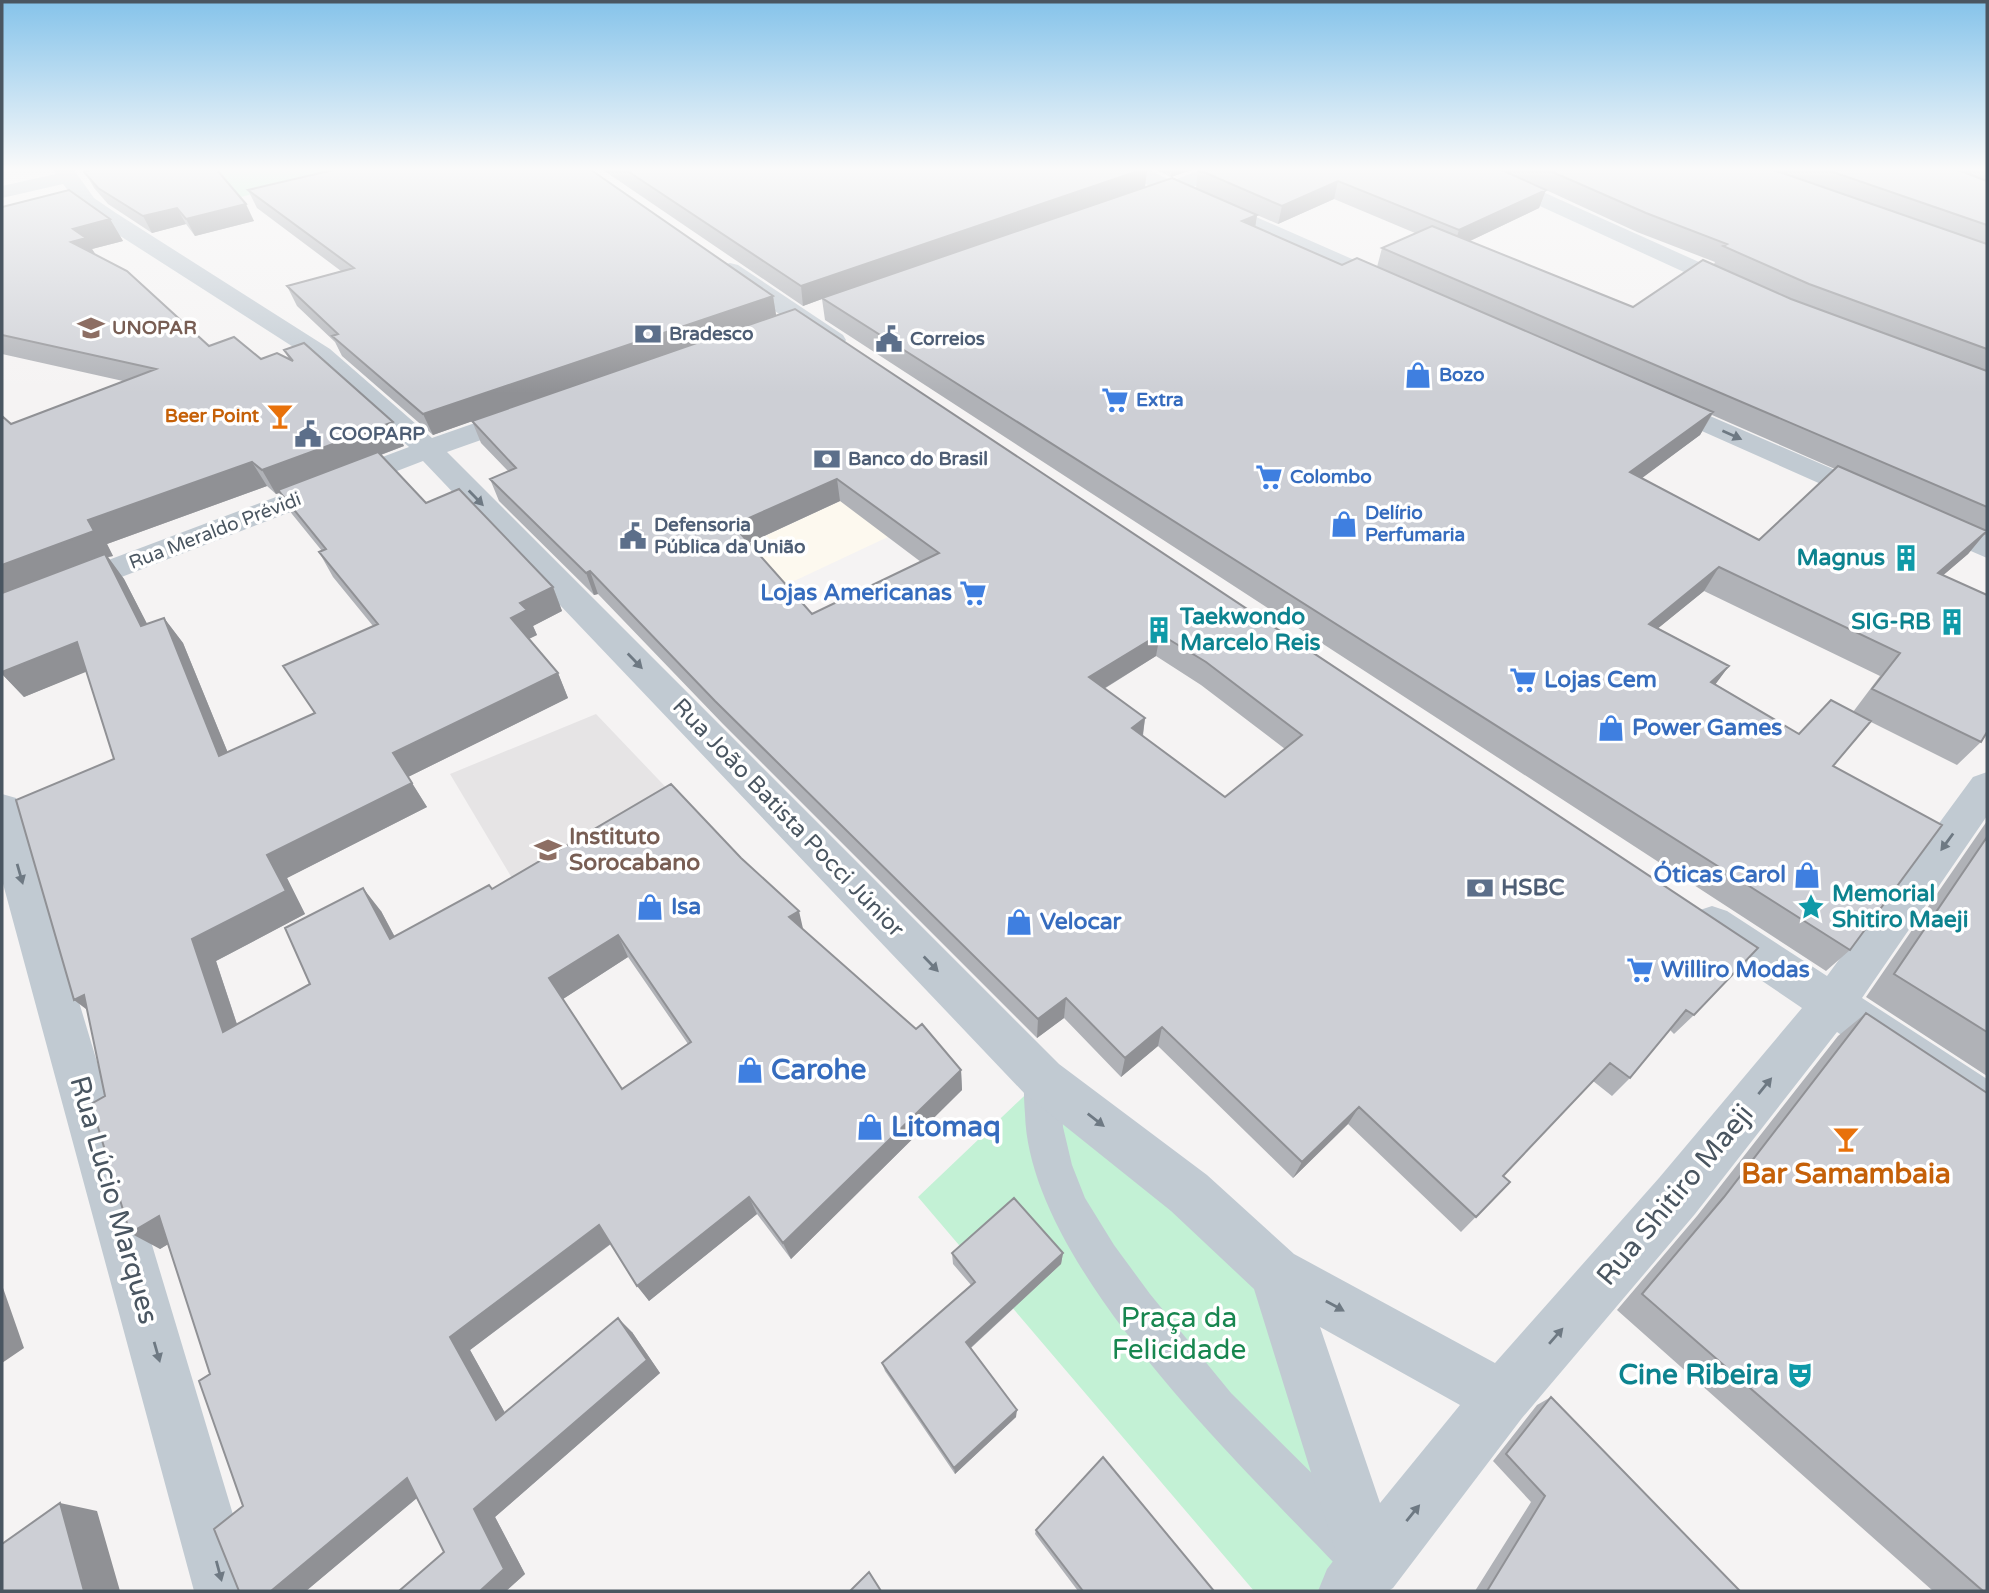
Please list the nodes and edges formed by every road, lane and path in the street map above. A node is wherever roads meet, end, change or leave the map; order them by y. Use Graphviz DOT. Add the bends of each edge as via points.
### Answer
graph roads {
  1 [pos="149,244"];
  2 [pos="1301,244"];
  3 [pos="1641,244"];
  4 [pos="699,248"];
  5 [pos="1415,295"];
  6 [pos="1764,300"];
  7 [pos="860,357"];
  8 [pos="1631,390"];
  9 [pos="544,409"];
  10 [pos="428,449"];
  11 [pos="1987,548"];
  12 [pos="2,612"];
  13 [pos="1987,787"];
  14 [pos="2,809"];
  15 [pos="1681,904"];
  16 [pos="1832,1004"];
  17 [pos="1042,1079"];
  18 [pos="1987,1106"];
  19 [pos="1275,1273"];
  20 [pos="1502,1398"];
  21 [pos="1360,1579"];
  22 [pos="225,1591"];
  1 -- 10 [label="street, Rua João Batista Pocci Júnior" via="321,354"];
  2 -- 5 [label="street"];
  3 -- 6 [label="street"];
  4 -- 7 [label="street"];
  8 -- 11 [label="street, one-way"];
  9 -- 10 [label="street, Rua Meraldo Prévidi"];
  10 -- 12 [label="street, Rua Meraldo Prévidi"];
  10 -- 17 [label="street, Rua João Batista Pocci Júnior, one-way"];
  13 -- 16 [label="street, Rua Shitiro Maeji, one-way"];
  14 -- 22 [label="street, Rua Lúcio Marques, one-way"];
  15 -- 16 [label="street"];
  16 -- 18 [label="street"];
  20 -- 16 [label="street, Rua Shitiro Maeji, one-way" via="1677,1196"];
  17 -- 19 [label="street, Rua João Batista Pocci Júnior, one-way" via="1189,1193"];
  17 -- 21 [label="street" via="1044,1127 1053,1166 1071,1211 1100,1259 1135,1310"];
  19 -- 20 [label="street, one-way"];
  19 -- 21 [label="street, Rua João Batista Pocci Júnior"];
  21 -- 20 [label="street, Rua Shitiro Maeji, one-way"];
}
